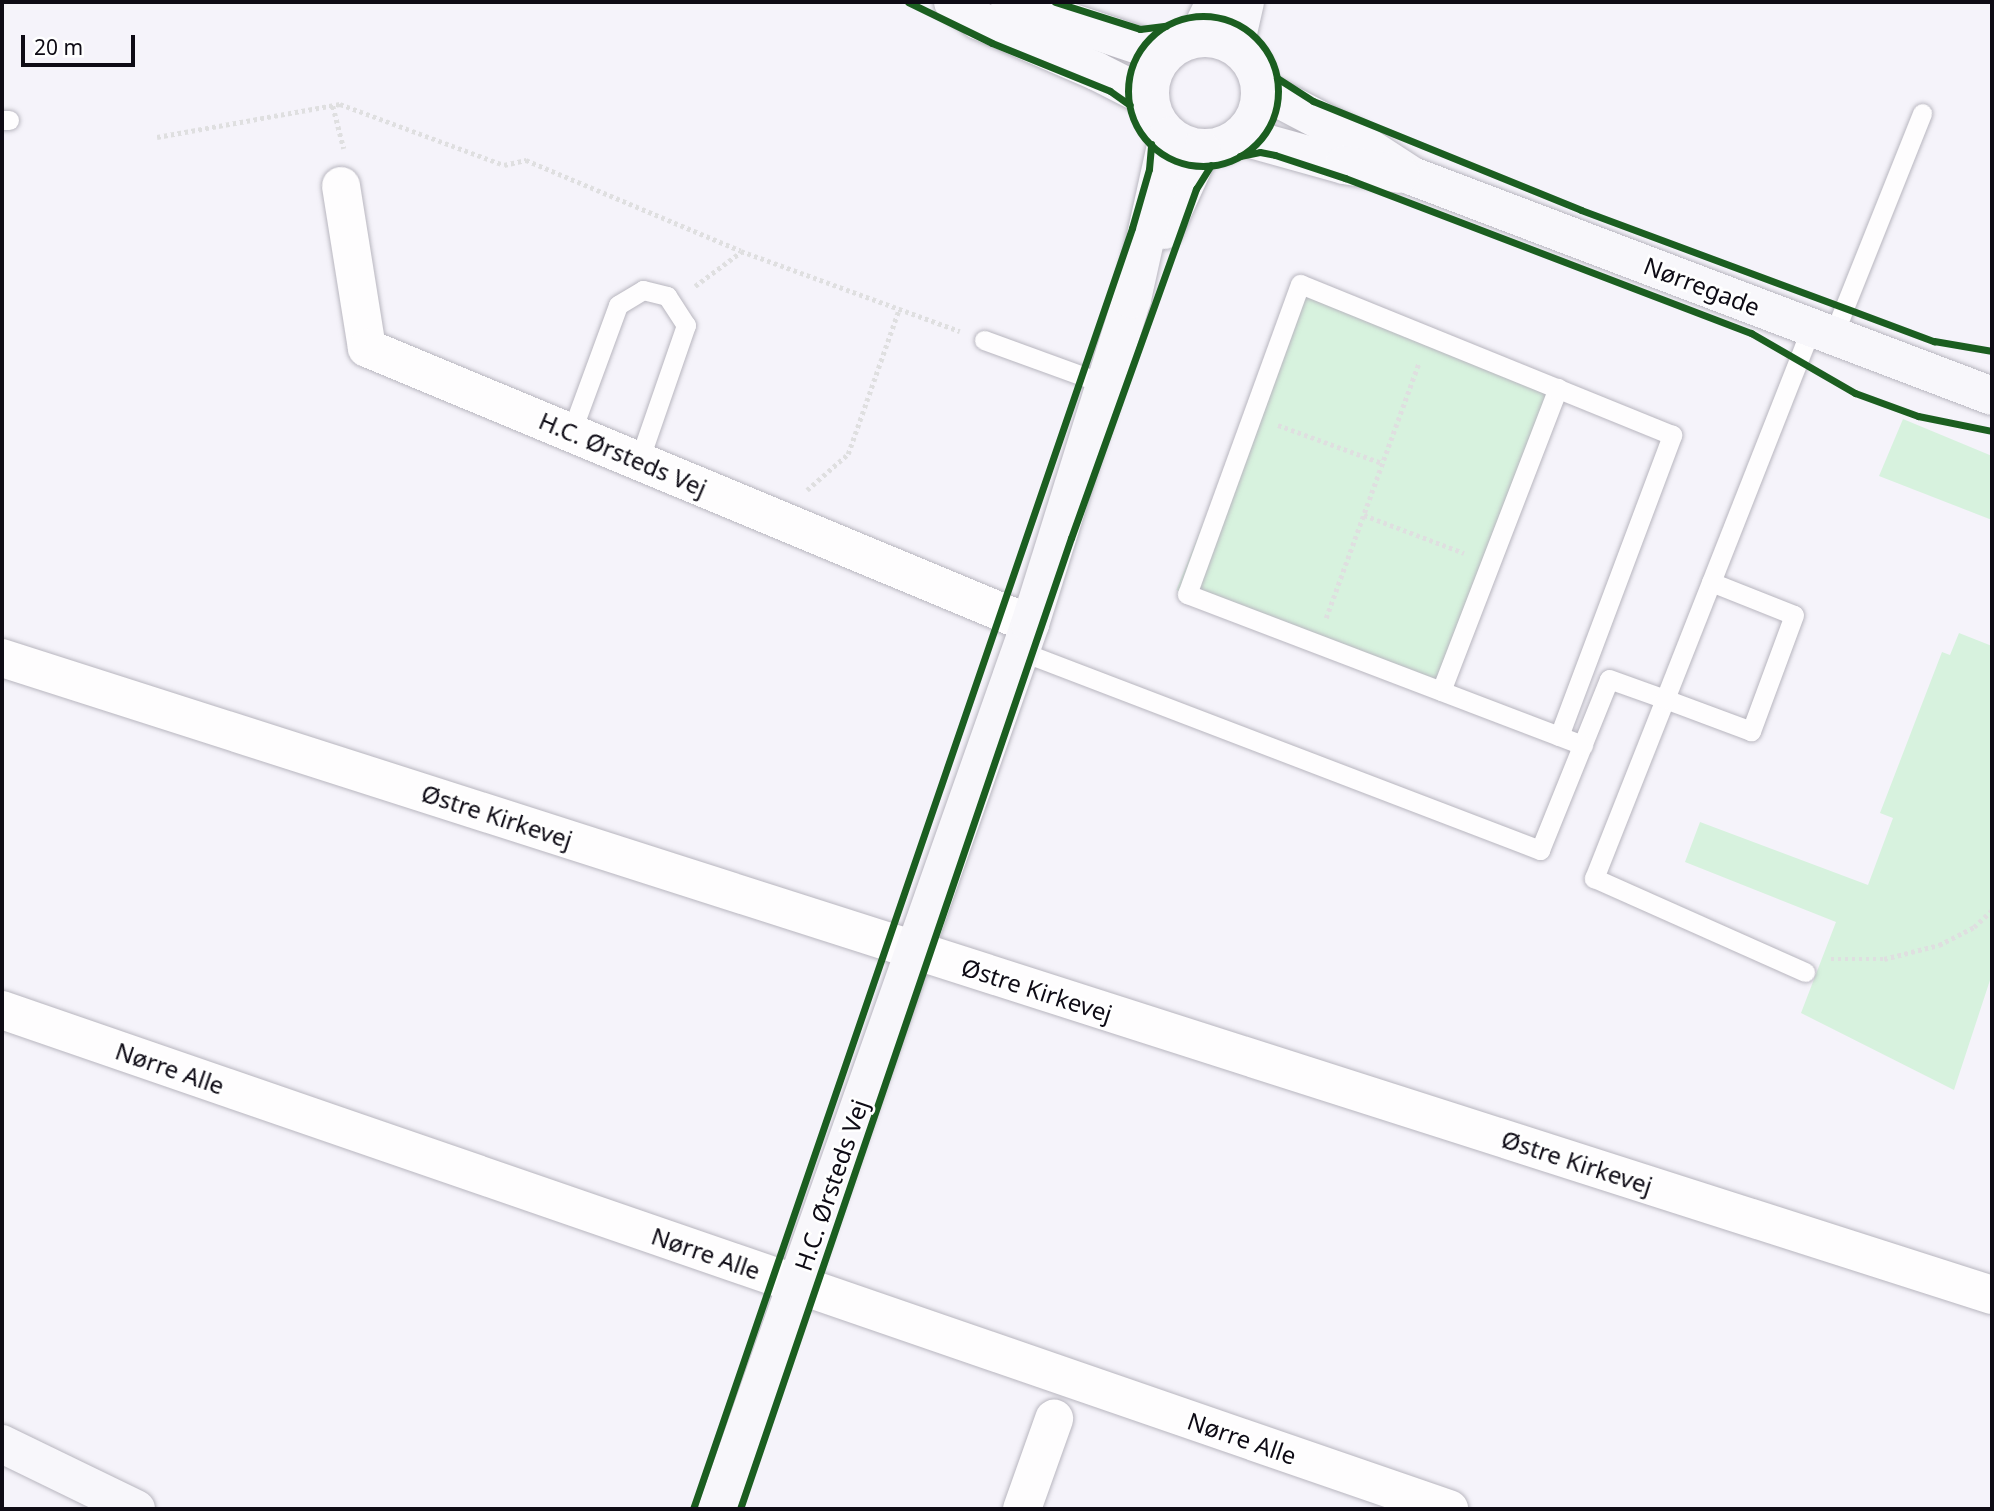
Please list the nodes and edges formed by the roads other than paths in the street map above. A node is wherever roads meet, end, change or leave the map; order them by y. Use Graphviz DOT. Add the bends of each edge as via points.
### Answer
graph roads {
  1 [pos="953,2"];
  2 [pos="1010,2"];
  3 [pos="1215,2"];
  4 [pos="1245,2"];
  5 [pos="1182,46"];
  6 [pos="1235,46"];
  7 [pos="1260,89"];
  8 [pos="1149,98"];
  9 [pos="1922,114"];
  10 [pos="1240,136"];
  11 [pos="1185,142"];
  12 [pos="1412,176"];
  13 [pos="341,186"];
  14 [pos="1822,332"];
  15 [pos="985,340"];
  16 [pos="1105,384"];
  17 [pos="1558,388"];
  18 [pos="1992,396"];
  19 [pos="571,433"];
  20 [pos="639,461"];
  21 [pos="1711,582"];
  22 [pos="1025,637"];
  23 [pos="2,658"];
  24 [pos="1441,691"];
  25 [pos="1665,699"];
  26 [pos="1559,736"];
  27 [pos="1583,745"];
  28 [pos="914,951"];
  29 [pos="1805,972"];
  30 [pos="2,1010"];
  31 [pos="796,1285"];
  32 [pos="1992,1295"];
  33 [pos="1054,1419"];
  34 [pos="2,1444"];
  35 [pos="136,1509"];
  36 [pos="717,1509"];
  37 [pos="1022,1509"];
  38 [pos="1449,1509"];
  1 -- 8 [label="street" via="978,20"];
  2 -- 5 [label="street"];
  3 -- 5 [label="street"];
  4 -- 6 [label="street"];
  5 -- 6 [label="street" via="1217,39"];
  5 -- 8 [label="street" via="1155,67"];
  6 -- 7 [label="street" via="1248,57"];
  7 -- 10 [label="street" via="1256,115"];
  7 -- 12 [label="street, Nørregade" via="1352,137"];
  8 -- 11 [label="street" via="1159,125"];
  9 -- 14 [label="lane"];
  10 -- 11 [label="street" via="1215,148"];
  10 -- 12 [label="street, Nørregade" via="1344,165"];
  11 -- 16 [label="street, H.C. Ørsteds Vej"];
  12 -- 14 [label="street, Nørregade"];
  13 -- 19 [label="street, H.C. Ørsteds Vej" via="367,348"];
  14 -- 18 [label="street, Nørregade"];
  14 -- 21 [label="lane"];
  15 -- 16 [label="lane"];
  16 -- 22 [label="street, H.C. Ørsteds Vej"];
  17 -- 24 [label="lane"];
  17 -- 24 [label="lane" via="1300,284 1187,594"];
  17 -- 26 [label="lane" via="1672,435"];
  19 -- 20 [label="street, H.C. Ørsteds Vej"];
  19 -- 20 [label="lane" via="618,305 643,290 667,296 686,325"];
  20 -- 22 [label="street, H.C. Ørsteds Vej" via="790,524"];
  21 -- 25 [label="lane"];
  21 -- 25 [label="lane" via="1794,615 1751,731"];
  22 -- 27 [label="lane" via="1540,850"];
  22 -- 28 [label="street, H.C. Ørsteds Vej"];
  23 -- 28 [label="street, Østre Kirkevej"];
  24 -- 26 [label="lane"];
  25 -- 27 [label="lane" via="1609,679"];
  25 -- 29 [label="lane" via="1594,878"];
  26 -- 27 [label="lane"];
  28 -- 31 [label="street, H.C. Ørsteds Vej"];
  28 -- 32 [label="street, Østre Kirkevej"];
  30 -- 31 [label="street, Nørre Alle"];
  31 -- 36 [label="street, H.C. Ørsteds Vej"];
  31 -- 38 [label="street, Nørre Alle"];
  33 -- 37 [label="street"];
  34 -- 35 [label="street"];
}
